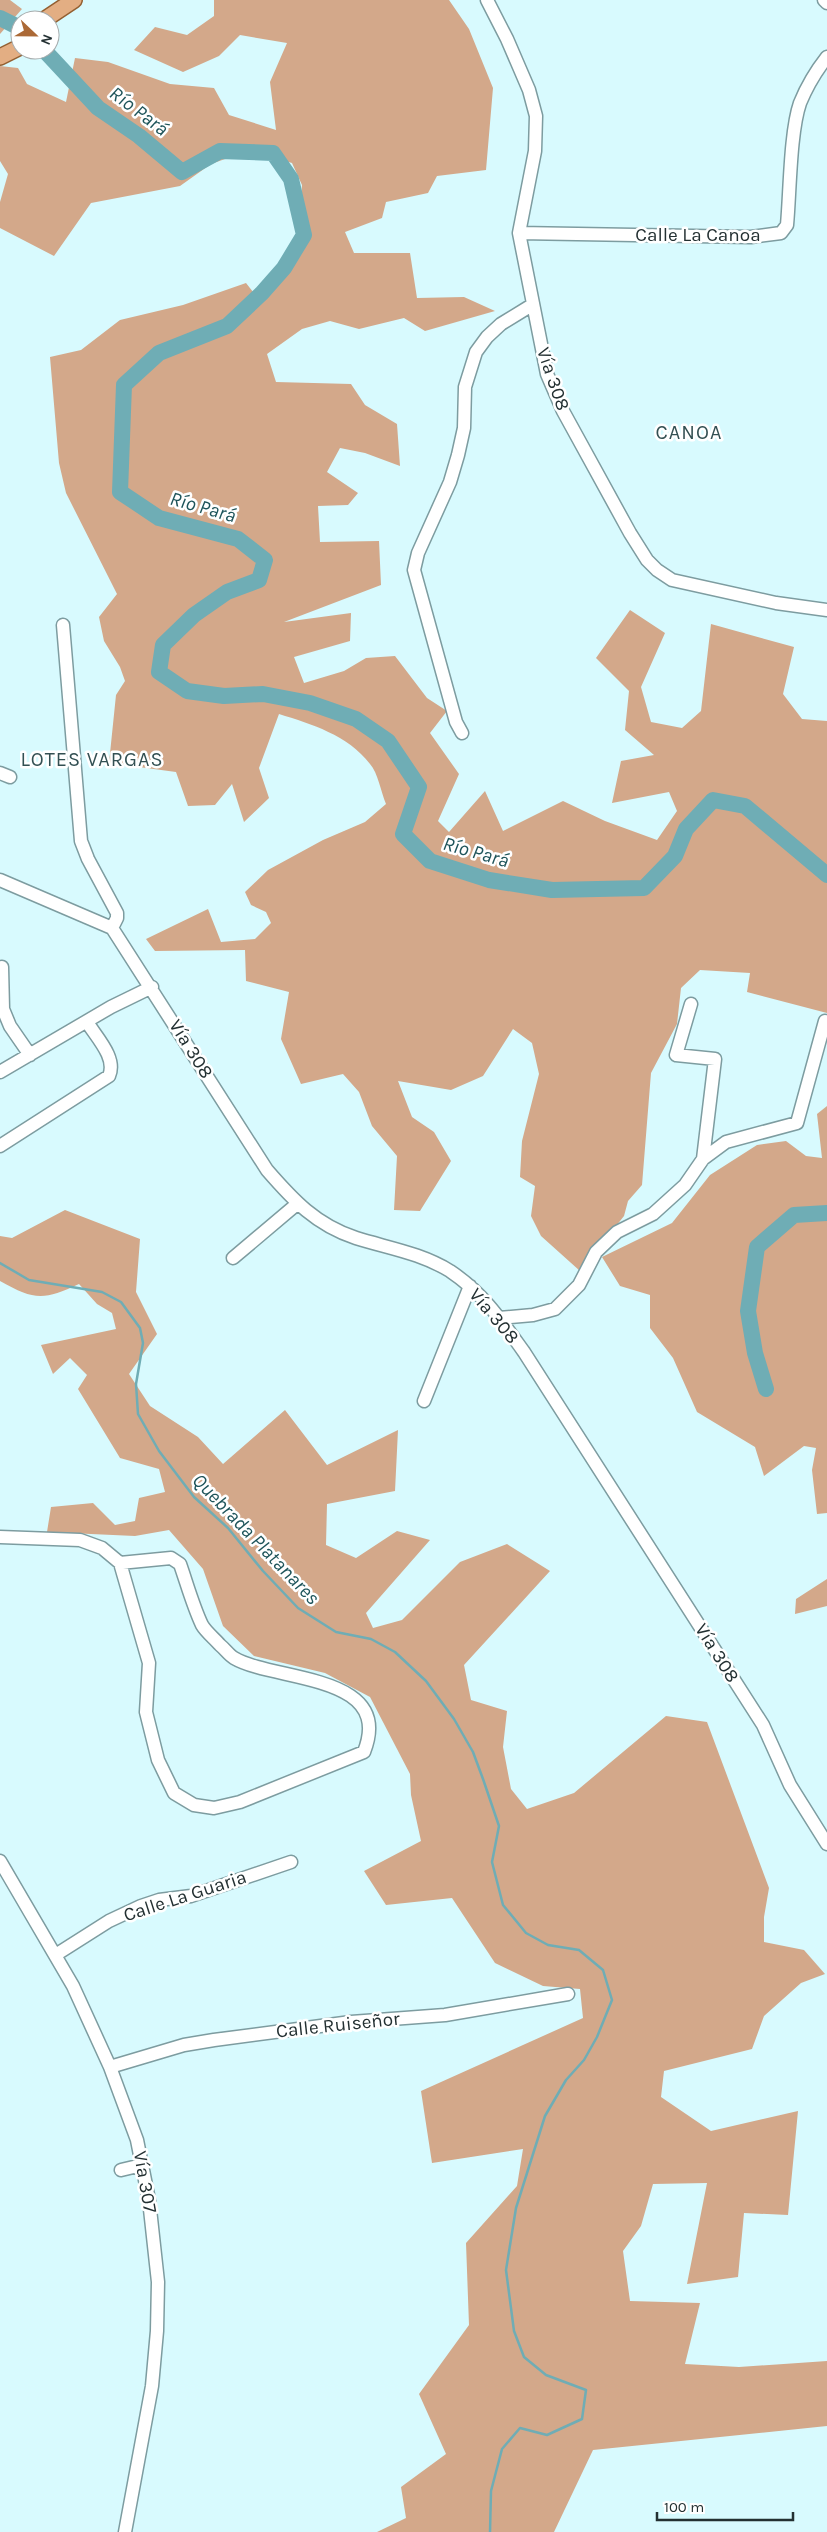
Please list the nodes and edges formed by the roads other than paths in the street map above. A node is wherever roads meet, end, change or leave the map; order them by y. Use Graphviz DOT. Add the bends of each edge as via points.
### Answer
graph roads {
  1 [pos="74,0"];
  2 [pos="487,0"];
  3 [pos="824,0"];
  4 [pos="827,3"];
  5 [pos="59,10"];
  6 [pos="827,57"];
  7 [pos="519,233"];
  8 [pos="532,305"];
  9 [pos="827,610"];
  10 [pos="64,625"];
  11 [pos="462,733"];
  12 [pos="0,880"];
  13 [pos="112,928"];
  14 [pos="2,967"];
  15 [pos="152,987"];
  16 [pos="691,1004"];
  17 [pos="825,1021"];
  18 [pos="87,1022"];
  19 [pos="30,1055"];
  20 [pos="0,1072"];
  21 [pos="0,1146"];
  22 [pos="703,1159"];
  23 [pos="297,1204"];
  24 [pos="233,1258"];
  25 [pos="470,1286"];
  26 [pos="499,1318"];
  27 [pos="424,1401"];
  28 [pos="0,1537"];
  29 [pos="120,1563"];
  30 [pos="827,1844"];
  31 [pos="0,1861"];
  32 [pos="291,1862"];
  33 [pos="56,1954"];
  34 [pos="568,1994"];
  35 [pos="110,2067"];
  36 [pos="142,2165"];
  37 [pos="121,2170"];
  38 [pos="125,2532"];
  1 -- 5 [label="main road"];
  2 -- 7 [label="street, Vía 308" via="529,90 536,116 535,151"];
  3 -- 4 [label="street"];
  6 -- 7 [label="street, Calle La Canoa" via="813,75 800,104 794,138 788,225 781,233 751,237"];
  7 -- 8 [label="street, Vía 308"];
  8 -- 9 [label="street, Vía 308" via="547,374 563,411 602,484 652,565 680,583"];
  8 -- 11 [label="street" via="501,324 476,352 465,387 464,428 453,473 418,553 414,570 456,722"];
  10 -- 13 [label="street" via="81,841 117,913"];
  12 -- 13 [label="street"];
  13 -- 15 [label="street, Vía 308"];
  14 -- 19 [label="street" via="3,1009 10,1026"];
  15 -- 18 [label="street"];
  15 -- 23 [label="street, Vía 308" via="266,1170"];
  16 -- 22 [label="street" via="676,1055 715,1060"];
  17 -- 22 [label="street" via="797,1123 726,1142"];
  18 -- 19 [label="street"];
  18 -- 21 [label="street" via="110,1059 113,1068 109,1076"];
  19 -- 20 [label="street"];
  22 -- 26 [label="street" via="685,1185 653,1214 617,1232 596,1252 579,1285 555,1310"];
  23 -- 24 [label="street"];
  23 -- 25 [label="street, Vía 308" via="328,1226 434,1263"];
  25 -- 26 [label="street, Vía 308" via="482,1295"];
  25 -- 27 [label="street"];
  26 -- 30 [label="street, Vía 308" via="763,1725 790,1785"];
  28 -- 29 [label="street" via="80,1540 102,1548"];
  29 -- 29 [label="street" via="171,1558 180,1564 203,1627 233,1657 265,1671 328,1683 345,1691 366,1712 370,1736 364,1752 240,1802 214,1808 194,1805 174,1793 158,1760 146,1712 149,1663"];
  31 -- 33 [label="street, Vía 307"];
  32 -- 33 [label="street, Calle La Guaria" via="191,1896 141,1906 109,1921"];
  33 -- 35 [label="street, Vía 307"];
  34 -- 35 [label="street, Calle Ruiseñor" via="445,2015 252,2034 184,2045"];
  35 -- 36 [label="street, Vía 307" via="137,2140"];
  36 -- 37 [label="street"];
  36 -- 38 [label="street, Vía 307" via="149,2200 157,2331 152,2386 135,2447"];
}
